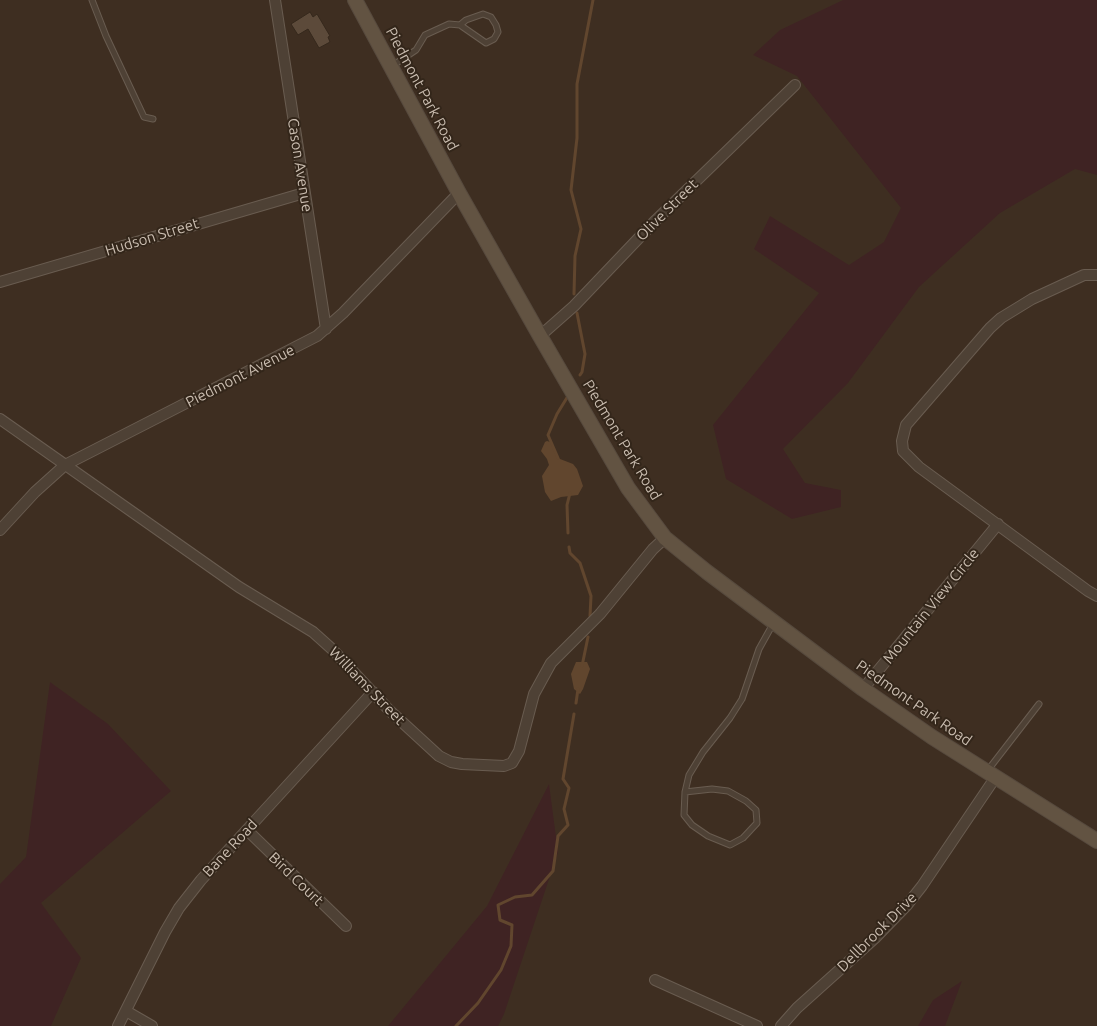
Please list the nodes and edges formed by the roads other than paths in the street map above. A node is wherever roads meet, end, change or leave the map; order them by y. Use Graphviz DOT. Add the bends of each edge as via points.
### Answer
graph roads {
  1 [pos="92,0"];
  2 [pos="275,0"];
  3 [pos="355,0"];
  4 [pos="460,25"];
  5 [pos="392,66"];
  6 [pos="795,85"];
  7 [pos="153,119"];
  8 [pos="304,193"];
  9 [pos="459,193"];
  10 [pos="1097,275"];
  11 [pos="0,282"];
  12 [pos="326,329"];
  13 [pos="540,336"];
  14 [pos="0,419"];
  15 [pos="64,465"];
  16 [pos="998,524"];
  17 [pos="0,530"];
  18 [pos="665,538"];
  19 [pos="1097,596"];
  20 [pos="774,622"];
  21 [pos="863,688"];
  22 [pos="373,692"];
  23 [pos="1039,704"];
  24 [pos="991,775"];
  25 [pos="684,792"];
  26 [pos="247,830"];
  27 [pos="1096,838"];
  28 [pos="346,926"];
  29 [pos="655,980"];
  30 [pos="126,1011"];
  31 [pos="118,1026"];
  32 [pos="152,1026"];
  33 [pos="757,1026"];
  34 [pos="781,1026"];
  1 -- 7 [label="lane" via="144,117"];
  2 -- 8 [label="street, Cason Avenue"];
  3 -- 5 [label="street, Piedmont Park Road"];
  4 -- 4 [label="lane" via="486,42 494,39 498,32 491,17 483,14"];
  4 -- 5 [label="lane" via="449,24 425,36 416,50"];
  5 -- 9 [label="street, Piedmont Park Road"];
  6 -- 13 [label="street, Olive Street"];
  8 -- 11 [label="street, Hudson Street"];
  8 -- 12 [label="street, Cason Avenue"];
  9 -- 12 [label="street, Piedmont Avenue"];
  9 -- 13 [label="street, Piedmont Park Road"];
  10 -- 16 [label="street" via="1084,275 1001,318 904,430 902,446 906,456"];
  12 -- 15 [label="street, Piedmont Avenue" via="304,344"];
  13 -- 18 [label="street, Piedmont Park Road" via="628,488"];
  14 -- 15 [label="street, Williams Street"];
  15 -- 17 [label="street, Piedmont Avenue"];
  15 -- 22 [label="street, Williams Street" via="239,587 312,632"];
  16 -- 19 [label="street"];
  16 -- 21 [label="street, Mountain View Circle"];
  18 -- 20 [label="street, Piedmont Park Road"];
  18 -- 22 [label="street, Williams Street" via="600,614 551,662 534,694 517,757 508,765 462,764 439,756"];
  20 -- 21 [label="street, Piedmont Park Road"];
  20 -- 25 [label="lane" via="759,649 742,699 703,752 689,775"];
  21 -- 24 [label="street, Piedmont Park Road"];
  22 -- 26 [label="street, Bane Road"];
  23 -- 24 [label="lane"];
  24 -- 27 [label="street, Piedmont Park Road"];
  24 -- 34 [label="street, Dellbrook Drive" via="907,905"];
  25 -- 25 [label="lane" via="684,815 708,836 730,845 743,838 758,823 756,810 728,791"];
  26 -- 28 [label="street, Bird Court"];
  26 -- 30 [label="street, Bane Road" via="179,908"];
  29 -- 33 [label="street"];
  30 -- 31 [label="street, Bane Road"];
  30 -- 32 [label="street"];
}
